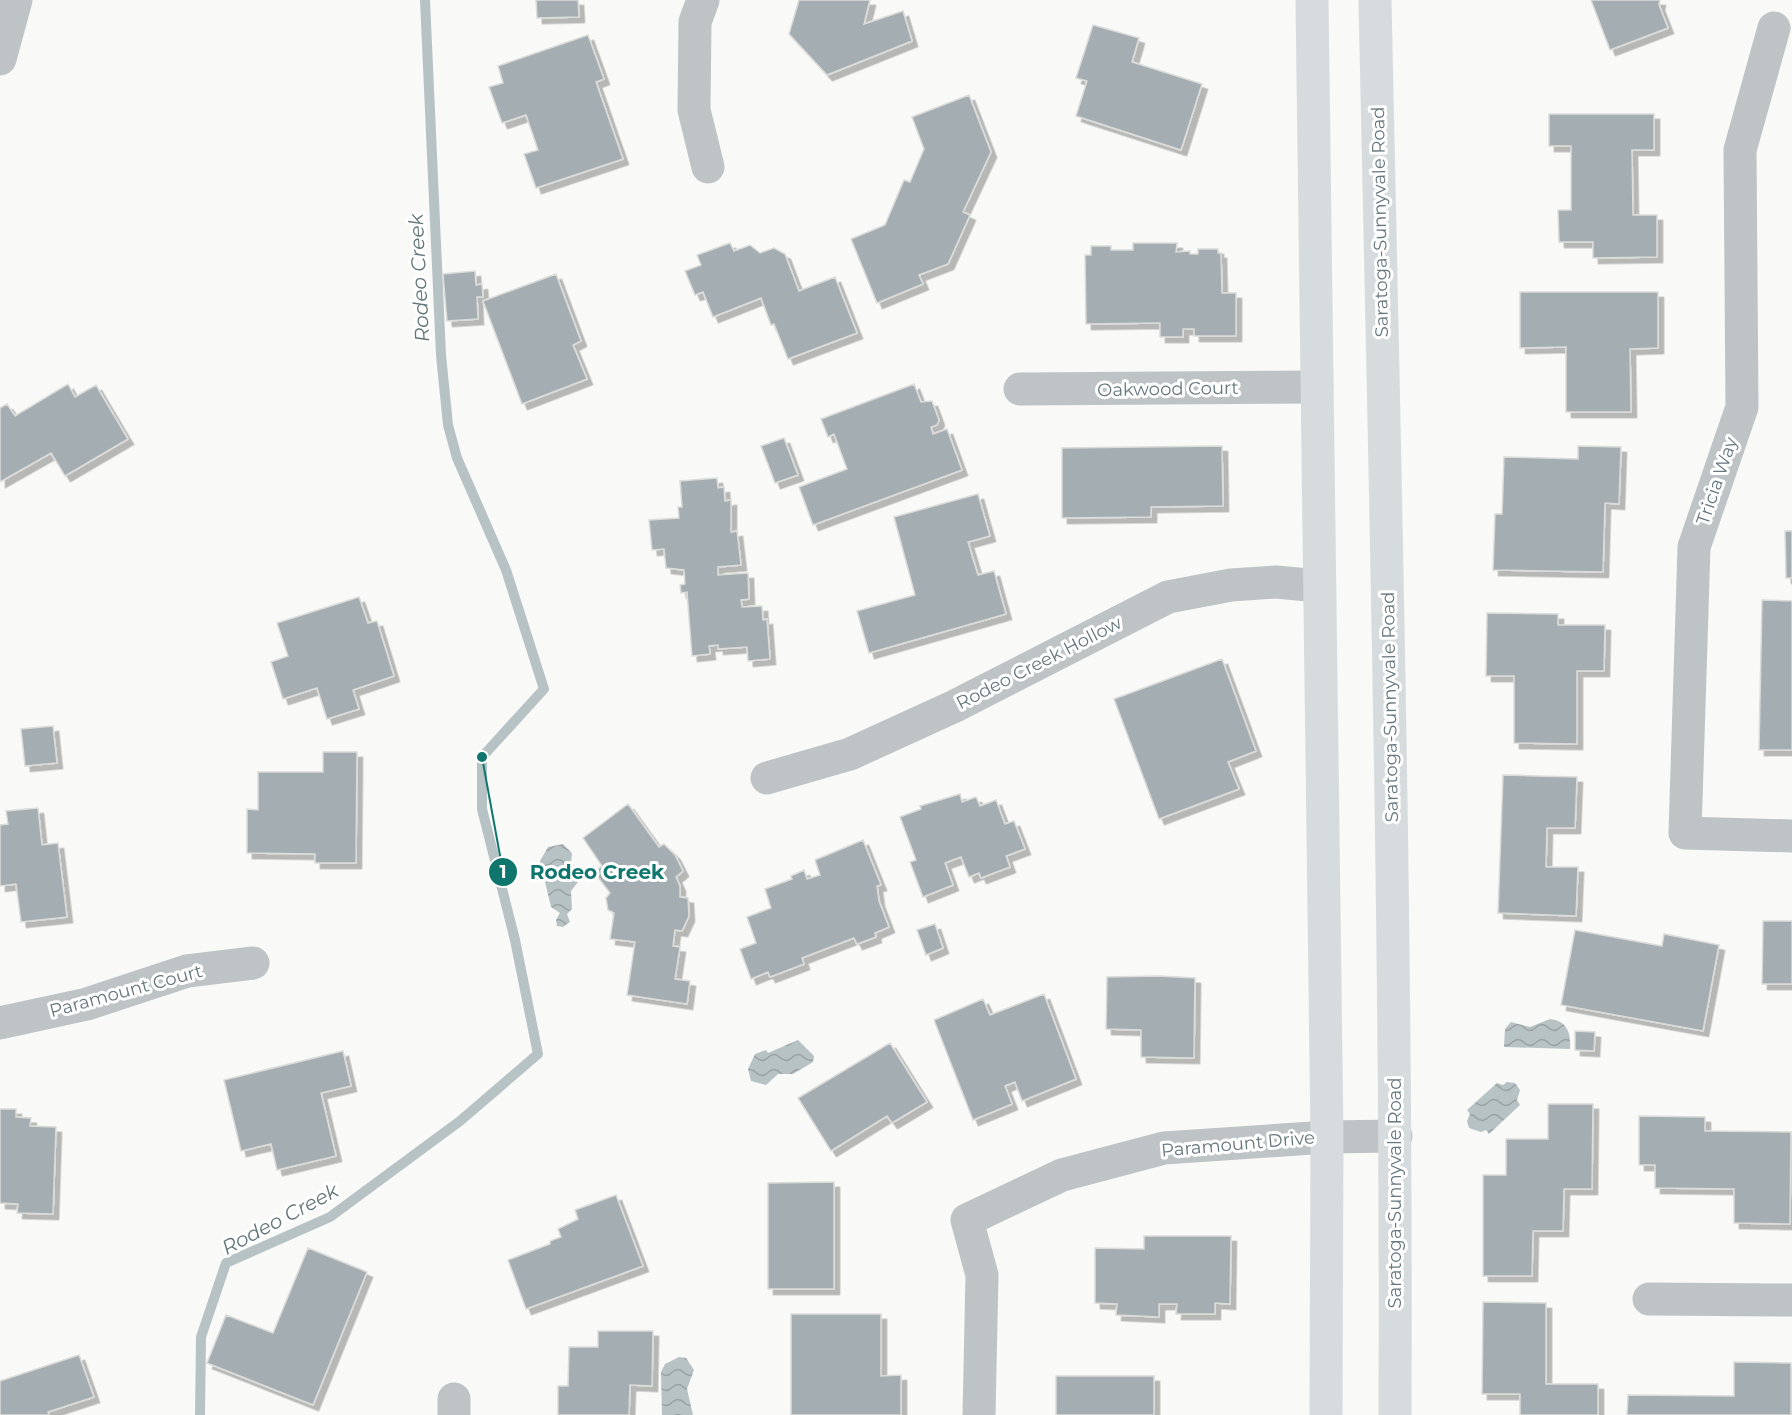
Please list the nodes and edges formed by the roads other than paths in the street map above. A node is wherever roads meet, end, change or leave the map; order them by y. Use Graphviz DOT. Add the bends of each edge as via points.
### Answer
graph roads {
  1 [pos="16,0"];
  2 [pos="703,0"];
  3 [pos="1312,0"];
  4 [pos="1375,0"];
  5 [pos="1774,28"];
  6 [pos="0,59"];
  7 [pos="708,167"];
  8 [pos="1317,387"];
  9 [pos="1020,389"];
  10 [pos="1319,586"];
  11 [pos="766,778"];
  12 [pos="1792,836"];
  13 [pos="253,963"];
  14 [pos="0,1023"];
  15 [pos="1396,1136"];
  16 [pos="1327,1137"];
  17 [pos="1650,1299"];
  18 [pos="1792,1300"];
  19 [pos="979,1415"];
  20 [pos="1326,1415"];
  21 [pos="1395,1415"];
  1 -- 6 [label="street"];
  2 -- 7 [label="street" via="695,22 694,110"];
  3 -- 8 [label="main road"];
  4 -- 15 [label="main road, Saratoga-Sunnyvale Road"];
  5 -- 12 [label="street, Tricia Way" via="1740,150 1742,407 1694,547 1685,833"];
  8 -- 9 [label="street, Oakwood Court"];
  8 -- 10 [label="main road"];
  10 -- 11 [label="street, Rodeo Creek Hollow" via="1276,582 1231,585 1168,597 956,706 850,754"];
  10 -- 16 [label="main road"];
  13 -- 14 [label="street, Paramount Court" via="187,971 87,1004"];
  15 -- 16 [label="street, Paramount Drive"];
  15 -- 21 [label="main road, Saratoga-Sunnyvale Road"];
  16 -- 19 [label="street, Paramount Drive" via="1164,1148 1062,1175 967,1220 982,1275"];
  16 -- 20 [label="main road"];
  17 -- 18 [label="street"];
}
